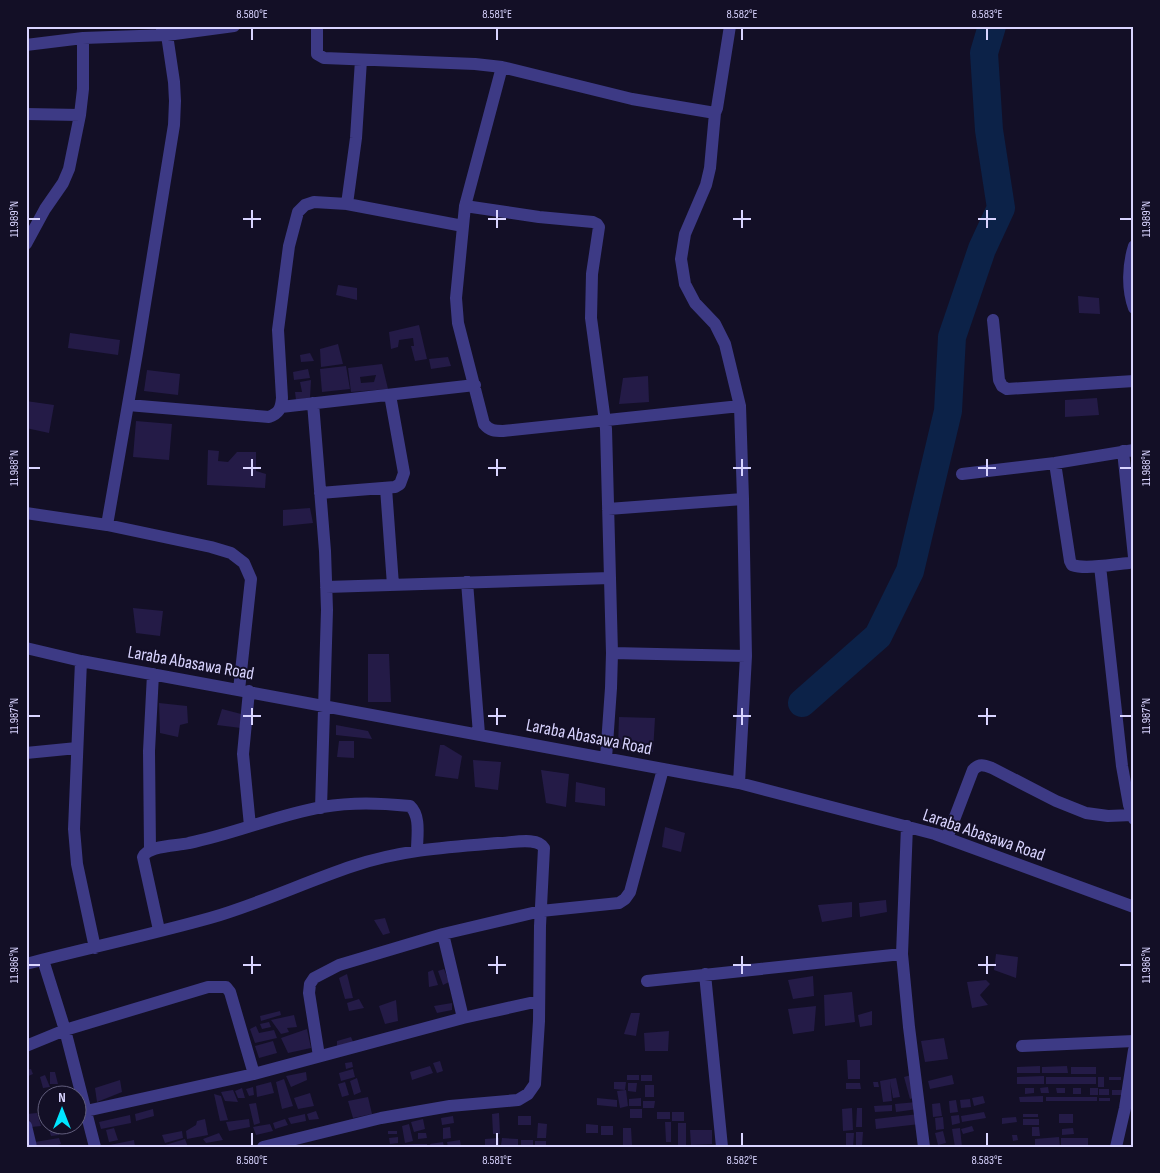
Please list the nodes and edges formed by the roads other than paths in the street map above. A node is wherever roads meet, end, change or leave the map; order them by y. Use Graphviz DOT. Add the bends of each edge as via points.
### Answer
graph roads {
  1 [pos="234,26"];
  2 [pos="317,26"];
  3 [pos="730,26"];
  4 [pos="164,30"];
  5 [pos="83,38"];
  6 [pos="26,44"];
  7 [pos="361,60"];
  8 [pos="502,67"];
  9 [pos="715,113"];
  10 [pos="26,114"];
  11 [pos="80,115"];
  12 [pos="347,204"];
  13 [pos="465,206"];
  14 [pos="463,226"];
  15 [pos="26,244"];
  16 [pos="1134,246"];
  17 [pos="1134,308"];
  18 [pos="993,320"];
  19 [pos="1134,381"];
  20 [pos="475,385"];
  21 [pos="390,395"];
  22 [pos="313,403"];
  23 [pos="128,405"];
  24 [pos="740,406"];
  25 [pos="281,407"];
  26 [pos="604,420"];
  27 [pos="1128,451"];
  28 [pos="1055,463"];
  29 [pos="962,474"];
  30 [pos="386,488"];
  31 [pos="320,493"];
  32 [pos="743,499"];
  33 [pos="608,509"];
  34 [pos="26,513"];
  35 [pos="107,525"];
  36 [pos="1100,566"];
  37 [pos="610,578"];
  38 [pos="467,582"];
  39 [pos="393,585"];
  40 [pos="326,587"];
  41 [pos="26,648"];
  42 [pos="612,653"];
  43 [pos="746,656"];
  44 [pos="81,661"];
  45 [pos="153,674"];
  46 [pos="244,690"];
  47 [pos="324,705"];
  48 [pos="480,734"];
  49 [pos="77,748"];
  50 [pos="26,753"];
  51 [pos="606,758"];
  52 [pos="663,769"];
  53 [pos="739,784"];
  54 [pos="321,808"];
  55 [pos="1133,817"];
  56 [pos="250,826"];
  57 [pos="906,826"];
  58 [pos="947,838"];
  59 [pos="150,849"];
  60 [pos="417,850"];
  61 [pos="1134,907"];
  62 [pos="541,910"];
  63 [pos="159,930"];
  64 [pos="443,934"];
  65 [pos="95,948"];
  66 [pos="902,954"];
  67 [pos="43,960"];
  68 [pos="26,964"];
  69 [pos="705,974"];
  70 [pos="647,981"];
  71 [pos="539,1001"];
  72 [pos="463,1018"];
  73 [pos="65,1030"];
  74 [pos="1134,1041"];
  75 [pos="26,1046"];
  76 [pos="1022,1046"];
  77 [pos="1134,1050"];
  78 [pos="319,1056"];
  79 [pos="254,1074"];
  80 [pos="80,1086"];
  81 [pos="1130,1108"];
  82 [pos="88,1110"];
  83 [pos="88,1118"];
  84 [pos="26,1126"];
  85 [pos="31,1147"];
  86 [pos="95,1147"];
  87 [pos="263,1147"];
  88 [pos="722,1147"];
  89 [pos="924,1147"];
  90 [pos="1116,1147"];
  1 -- 4 [label="street"];
  2 -- 7 [label="street" via="319,57"];
  3 -- 9 [label="street"];
  4 -- 5 [label="street"];
  4 -- 23 [label="street" via="174,82 174,125"];
  5 -- 6 [label="street"];
  5 -- 11 [label="street"];
  7 -- 8 [label="street"];
  7 -- 12 [label="street" via="356,138"];
  8 -- 9 [label="street" via="632,99"];
  8 -- 13 [label="street"];
  9 -- 24 [label="street" via="710,168 685,234 681,259 685,284 725,344"];
  10 -- 11 [label="street"];
  11 -- 15 [label="street" via="69,169"];
  12 -- 14 [label="street"];
  12 -- 25 [label="street" via="314,202 298,212 289,246 278,330"];
  13 -- 14 [label="street"];
  13 -- 26 [label="street" via="598,224 591,318"];
  14 -- 20 [label="street" via="456,298 458,323"];
  16 -- 17 [label="street" via="1129,260 1130,297"];
  18 -- 19 [label="street" via="999,380 1007,389"];
  20 -- 21 [label="street"];
  20 -- 26 [label="street" via="484,424 493,431"];
  21 -- 22 [label="street"];
  21 -- 30 [label="street" via="404,473 400,484"];
  22 -- 25 [label="street"];
  22 -- 31 [label="street"];
  23 -- 25 [label="street" via="269,417 278,413"];
  23 -- 35 [label="street"];
  24 -- 26 [label="street"];
  24 -- 32 [label="street"];
  26 -- 33 [label="street"];
  27 -- 28 [label="street"];
  27 -- 36 [label="street" via="1134,557 1129,563"];
  28 -- 29 [label="street"];
  28 -- 36 [label="street" via="1070,561 1076,567"];
  30 -- 31 [label="street"];
  30 -- 39 [label="street"];
  31 -- 40 [label="street"];
  32 -- 33 [label="street"];
  32 -- 43 [label="street"];
  33 -- 37 [label="street"];
  34 -- 35 [label="street"];
  35 -- 46 [label="street" via="211,547 231,553 244,563 251,580"];
  36 -- 55 [label="street" via="1122,766"];
  37 -- 38 [label="street"];
  37 -- 42 [label="street"];
  38 -- 39 [label="street"];
  38 -- 48 [label="street"];
  39 -- 40 [label="street"];
  40 -- 47 [label="street"];
  41 -- 44 [label="street, Laraba Abasawa Road"];
  42 -- 43 [label="street"];
  42 -- 51 [label="street"];
  43 -- 53 [label="street"];
  44 -- 45 [label="street, Laraba Abasawa Road"];
  44 -- 49 [label="street"];
  45 -- 46 [label="street, Laraba Abasawa Road"];
  45 -- 59 [label="street" via="149,751"];
  46 -- 47 [label="street, Laraba Abasawa Road"];
  46 -- 56 [label="street" via="243,754"];
  47 -- 48 [label="street, Laraba Abasawa Road"];
  47 -- 54 [label="street"];
  48 -- 51 [label="street, Laraba Abasawa Road"];
  49 -- 50 [label="street"];
  49 -- 65 [label="street" via="74,829 77,864"];
  51 -- 52 [label="street, Laraba Abasawa Road"];
  52 -- 53 [label="street, Laraba Abasawa Road"];
  52 -- 62 [label="street" via="630,892 625,899 619,903"];
  53 -- 57 [label="street, Laraba Abasawa Road"];
  54 -- 56 [label="street"];
  54 -- 60 [label="street" via="364,802 410,806 417,816"];
  55 -- 58 [label="street" via="1086,813 982,764 973,770"];
  56 -- 59 [label="street" via="214,838"];
  57 -- 58 [label="street, Laraba Abasawa Road"];
  57 -- 66 [label="street"];
  58 -- 61 [label="street, Laraba Abasawa Road"];
  59 -- 63 [label="street" via="144,857"];
  60 -- 62 [label="street" via="536,841 544,848"];
  60 -- 63 [label="street" via="354,865 211,918"];
  62 -- 64 [label="street"];
  62 -- 71 [label="street"];
  63 -- 65 [label="street"];
  64 -- 72 [label="street"];
  64 -- 78 [label="street" via="339,965 314,978 308,993"];
  65 -- 67 [label="street"];
  66 -- 69 [label="street"];
  66 -- 89 [label="street"];
  67 -- 68 [label="street"];
  67 -- 73 [label="street"];
  69 -- 70 [label="street"];
  69 -- 88 [label="street"];
  71 -- 72 [label="street"];
  71 -- 87 [label="street" via="535,1084 518,1100 450,1106 380,1118"];
  72 -- 78 [label="street"];
  73 -- 75 [label="street"];
  73 -- 79 [label="street" via="208,987 226,987"];
  73 -- 80 [label="street"];
  74 -- 76 [label="street"];
  77 -- 81 [label="street"];
  78 -- 79 [label="street"];
  79 -- 82 [label="street"];
  81 -- 90 [label="street"];
  83 -- 86 [label="street"];
  84 -- 85 [label="street"];
}
